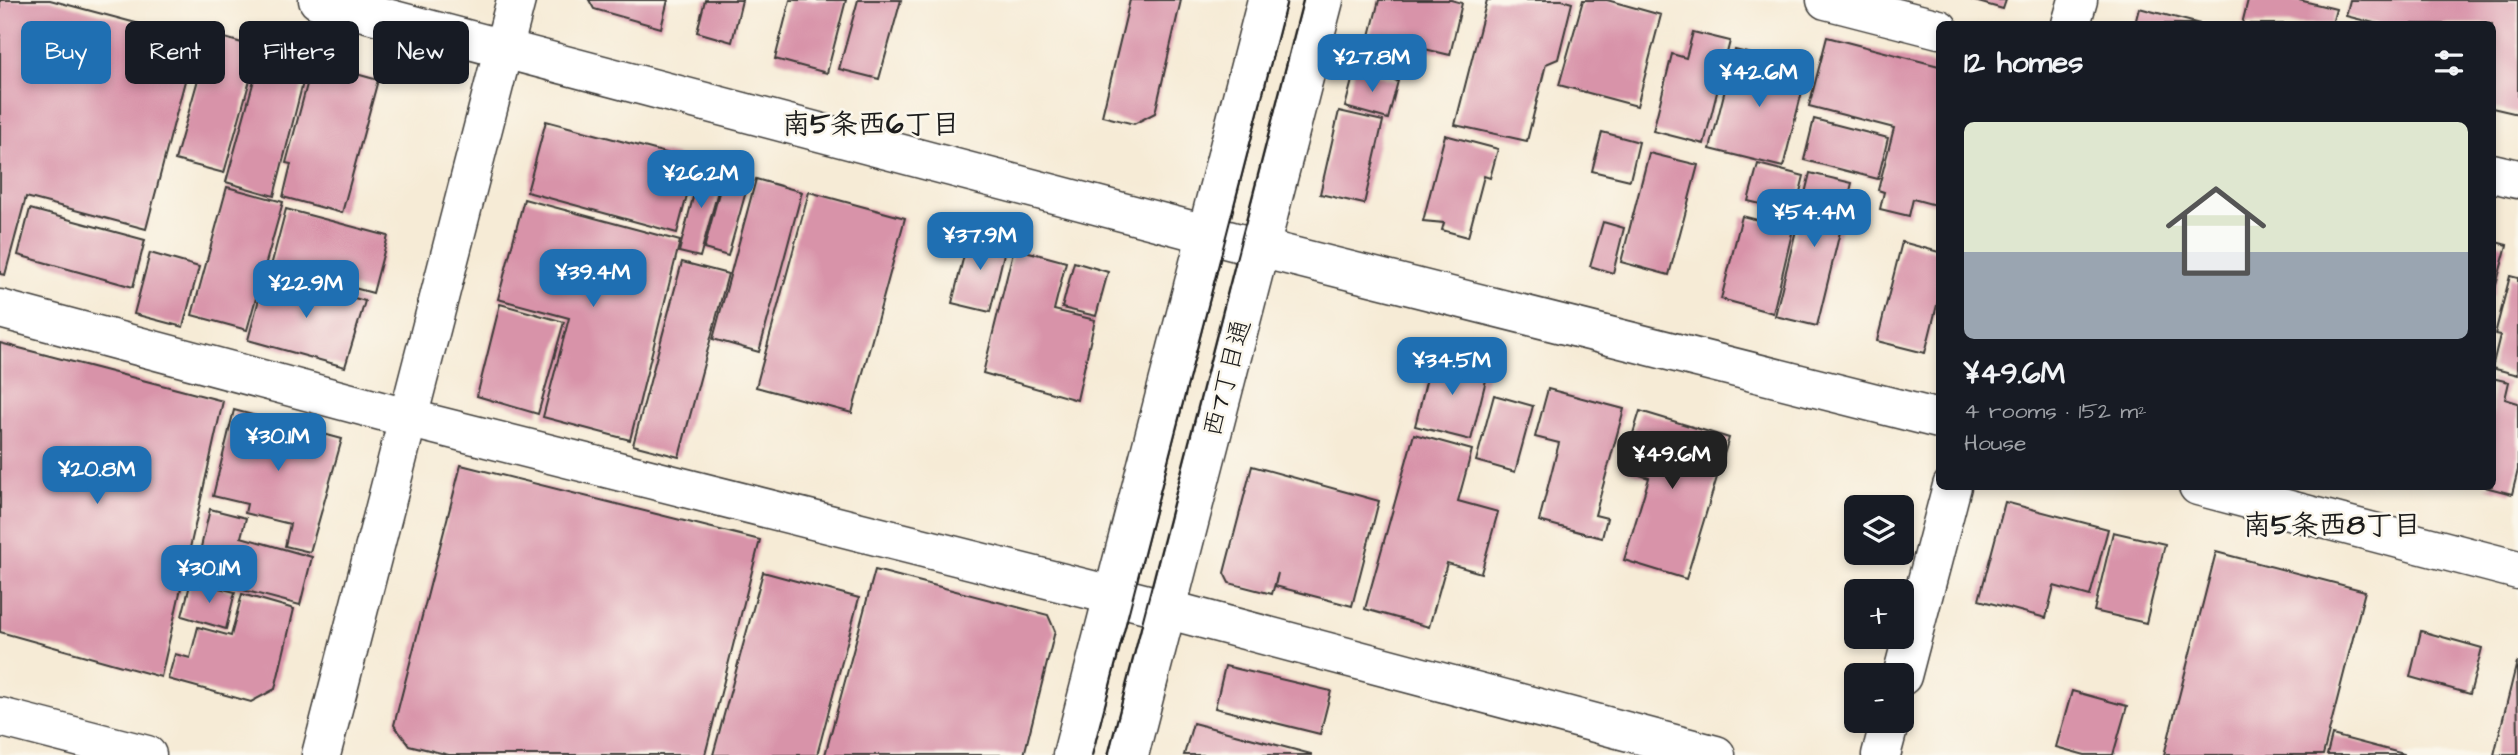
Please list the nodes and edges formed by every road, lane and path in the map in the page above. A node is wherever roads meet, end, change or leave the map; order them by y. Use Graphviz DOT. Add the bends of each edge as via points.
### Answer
graph roads {
  1 [pos="318,0"];
  2 [pos="516,0"];
  3 [pos="1267,0"];
  4 [pos="1324,0"];
  5 [pos="1826,0"];
  6 [pos="2078,0"];
  7 [pos="2072,21"];
  8 [pos="1936,28"];
  9 [pos="503,48"];
  10 [pos="2496,174"];
  11 [pos="2518,179"];
  12 [pos="1206,234"];
  13 [pos="1261,248"];
  14 [pos="0,309"];
  15 [pos="407,418"];
  16 [pos="1936,418"];
  17 [pos="1951,490"];
  18 [pos="2213,490"];
  19 [pos="2518,570"];
  20 [pos="1113,595"];
  21 [pos="1165,609"];
  22 [pos="1905,663"];
  23 [pos="0,717"];
  24 [pos="1887,733"];
  25 [pos="147,755"];
  26 [pos="321,755"];
  27 [pos="1072,755"];
  28 [pos="1129,755"];
  29 [pos="1716,755"];
  30 [pos="1881,755"];
  1 -- 9 [label="street"];
  2 -- 9 [label="street"];
  3 -- 12 [label="street"];
  4 -- 13 [label="street, 西7丁目通"];
  5 -- 8 [label="street"];
  6 -- 7 [label="street"];
  9 -- 12 [label="street"];
  9 -- 15 [label="street"];
  10 -- 11 [label="street"];
  12 -- 13 [label="street"];
  12 -- 20 [label="street"];
  13 -- 16 [label="street"];
  13 -- 21 [label="street, 西7丁目通"];
  14 -- 15 [label="street"];
  15 -- 20 [label="street"];
  15 -- 26 [label="street"];
  17 -- 22 [label="street"];
  18 -- 19 [label="street"];
  20 -- 21 [label="street"];
  20 -- 27 [label="street"];
  21 -- 28 [label="street, 西7丁目通"];
  21 -- 29 [label="street"];
  23 -- 25 [label="street"];
  24 -- 30 [label="street"];
}
